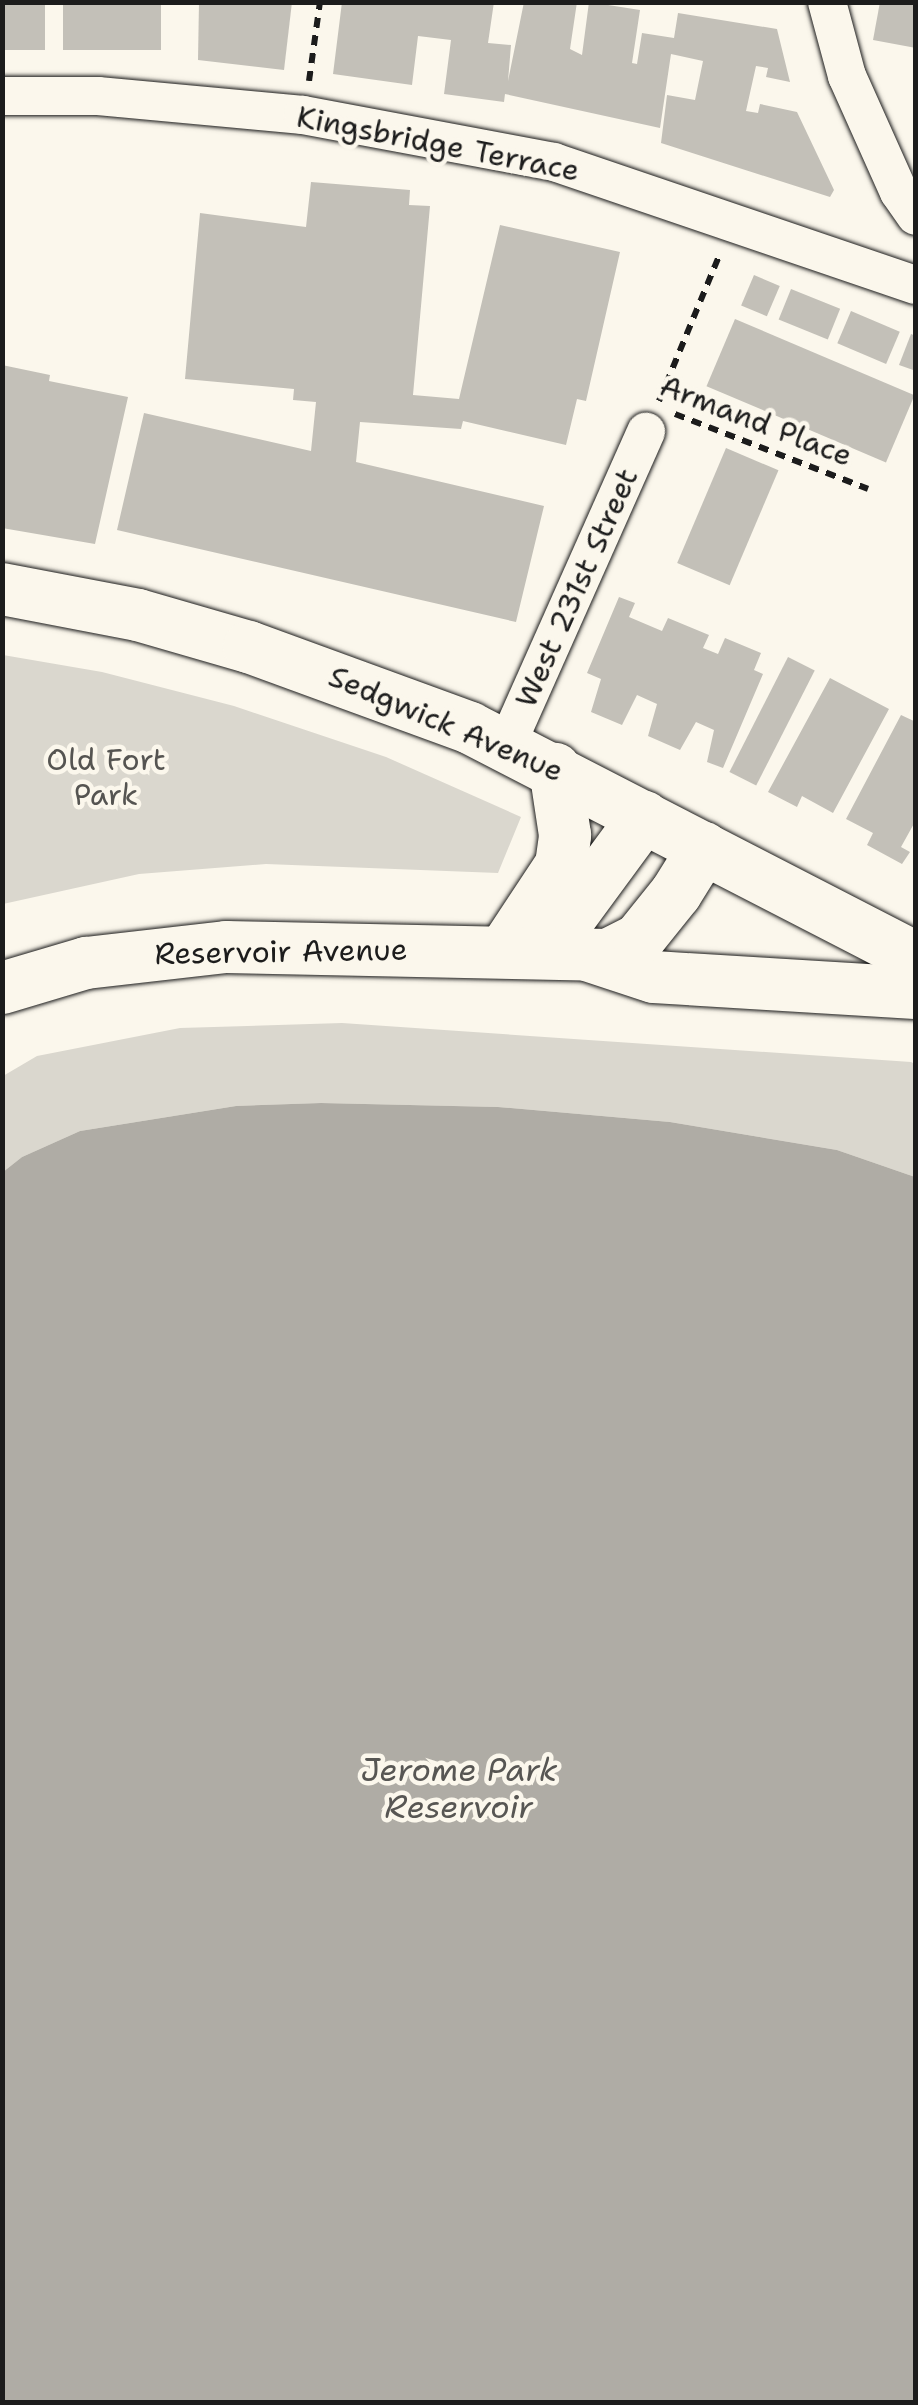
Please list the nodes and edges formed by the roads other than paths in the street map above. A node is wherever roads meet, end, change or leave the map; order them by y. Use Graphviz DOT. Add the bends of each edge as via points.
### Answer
graph roads {
  1 [pos="827,2"];
  2 [pos="2,96"];
  3 [pos="916,216"];
  4 [pos="916,285"];
  5 [pos="648,413"];
  6 [pos="2,589"];
  7 [pos="507,744"];
  8 [pos="555,769"];
  9 [pos="644,817"];
  10 [pos="704,848"];
  11 [pos="546,954"];
  12 [pos="916,958"];
  13 [pos="2,988"];
  14 [pos="916,993"];
  1 -- 3 [label="street" via="847,76"];
  2 -- 4 [label="street, Kingsbridge Terrace" via="98,96 303,115 554,162"];
  5 -- 7 [label="street, West 231st Street"];
  6 -- 7 [label="street, Sedgwick Avenue" via="138,615 249,646"];
  7 -- 8 [label="street, Sedgwick Avenue"];
  8 -- 9 [label="street, Sedgwick Avenue"];
  8 -- 11 [label="street" via="564,836"];
  9 -- 10 [label="street, Sedgwick Avenue"];
  9 -- 11 [label="street"];
  10 -- 11 [label="street, Reservoir Avenue" via="639,939 620,951"];
  10 -- 12 [label="street, Sedgwick Avenue"];
  11 -- 13 [label="street, Reservoir Avenue" via="194,949 86,964"];
  11 -- 14 [label="street, Reservoir Avenue" via="654,976"];
}
